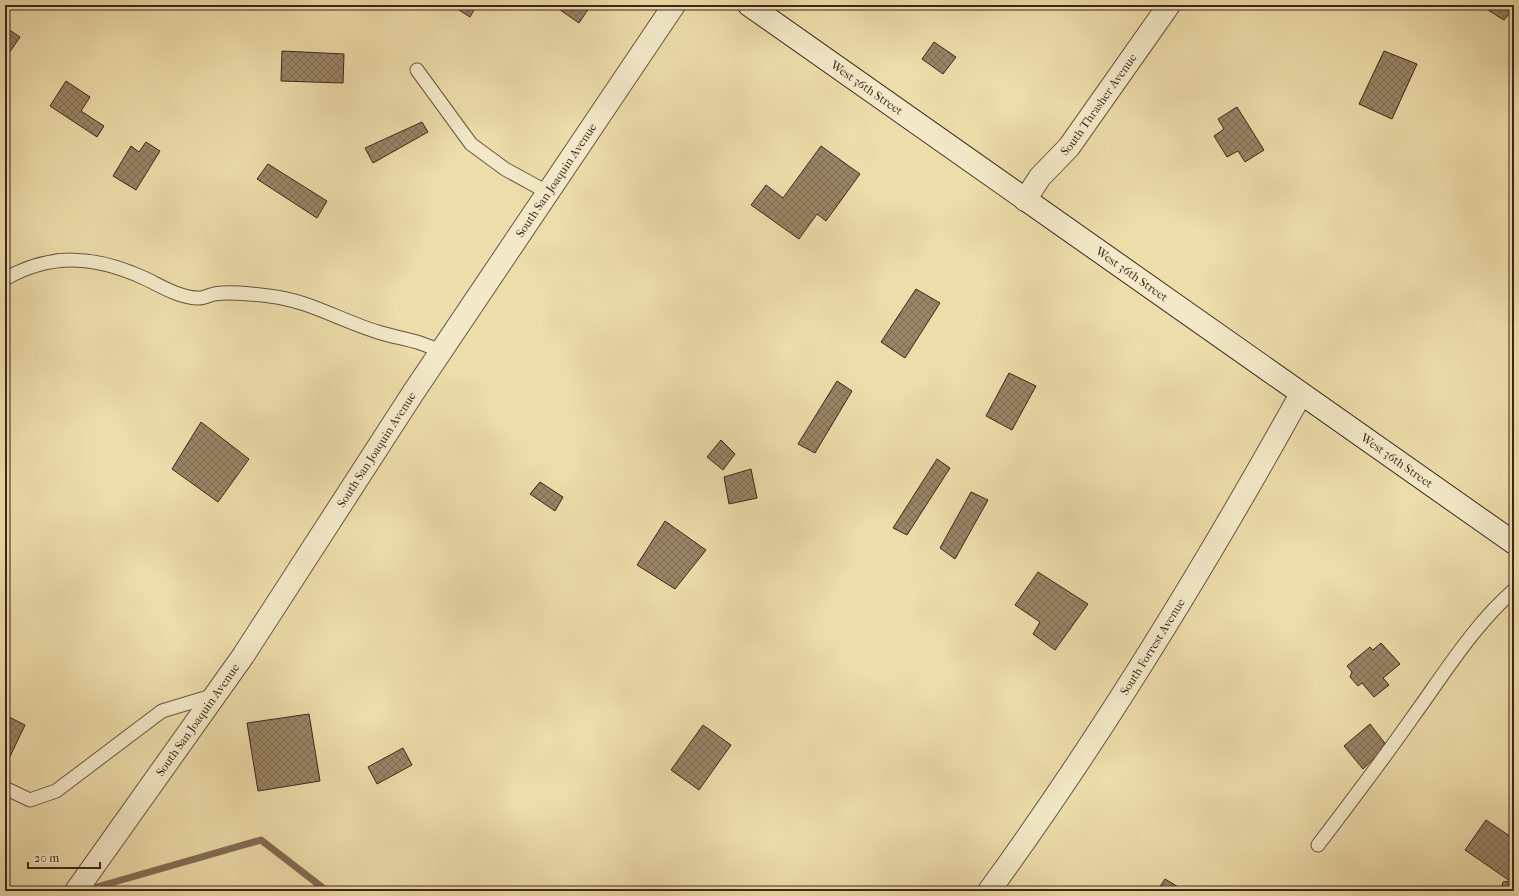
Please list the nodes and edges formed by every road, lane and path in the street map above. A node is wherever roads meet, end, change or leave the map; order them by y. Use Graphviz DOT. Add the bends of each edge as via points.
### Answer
graph roads {
  1 [pos="674,5"];
  2 [pos="749,5"];
  3 [pos="1169,5"];
  4 [pos="417,70"];
  5 [pos="547,192"];
  6 [pos="1025,200"];
  7 [pos="5,279"];
  8 [pos="441,352"];
  9 [pos="1301,394"];
  10 [pos="1514,543"];
  11 [pos="1514,590"];
  12 [pos="215,695"];
  13 [pos="9,790"];
  14 [pos="1318,845"];
  15 [pos="76,891"];
  16 [pos="989,891"];
  1 -- 5 [label="street, South San Joaquin Avenue"];
  2 -- 6 [label="street, West 36th Street"];
  3 -- 6 [label="street, South Thrasher Avenue" via="1069,147 1040,177"];
  4 -- 5 [label="lane" via="471,144 505,169"];
  5 -- 8 [label="street, South San Joaquin Avenue"];
  6 -- 9 [label="street, West 36th Street"];
  7 -- 8 [label="lane" via="23,269 52,260 89,261 136,275 179,295 198,298 236,293 305,303 377,332 416,340"];
  8 -- 12 [label="street, South San Joaquin Avenue"];
  9 -- 10 [label="street, West 36th Street"];
  9 -- 16 [label="street, South Forrest Avenue" via="1150,653 1032,833"];
  11 -- 14 [label="lane" via="1495,607 1467,641"];
  12 -- 13 [label="lane" via="162,711 56,791 30,800"];
  12 -- 15 [label="street, South San Joaquin Avenue"];
}
